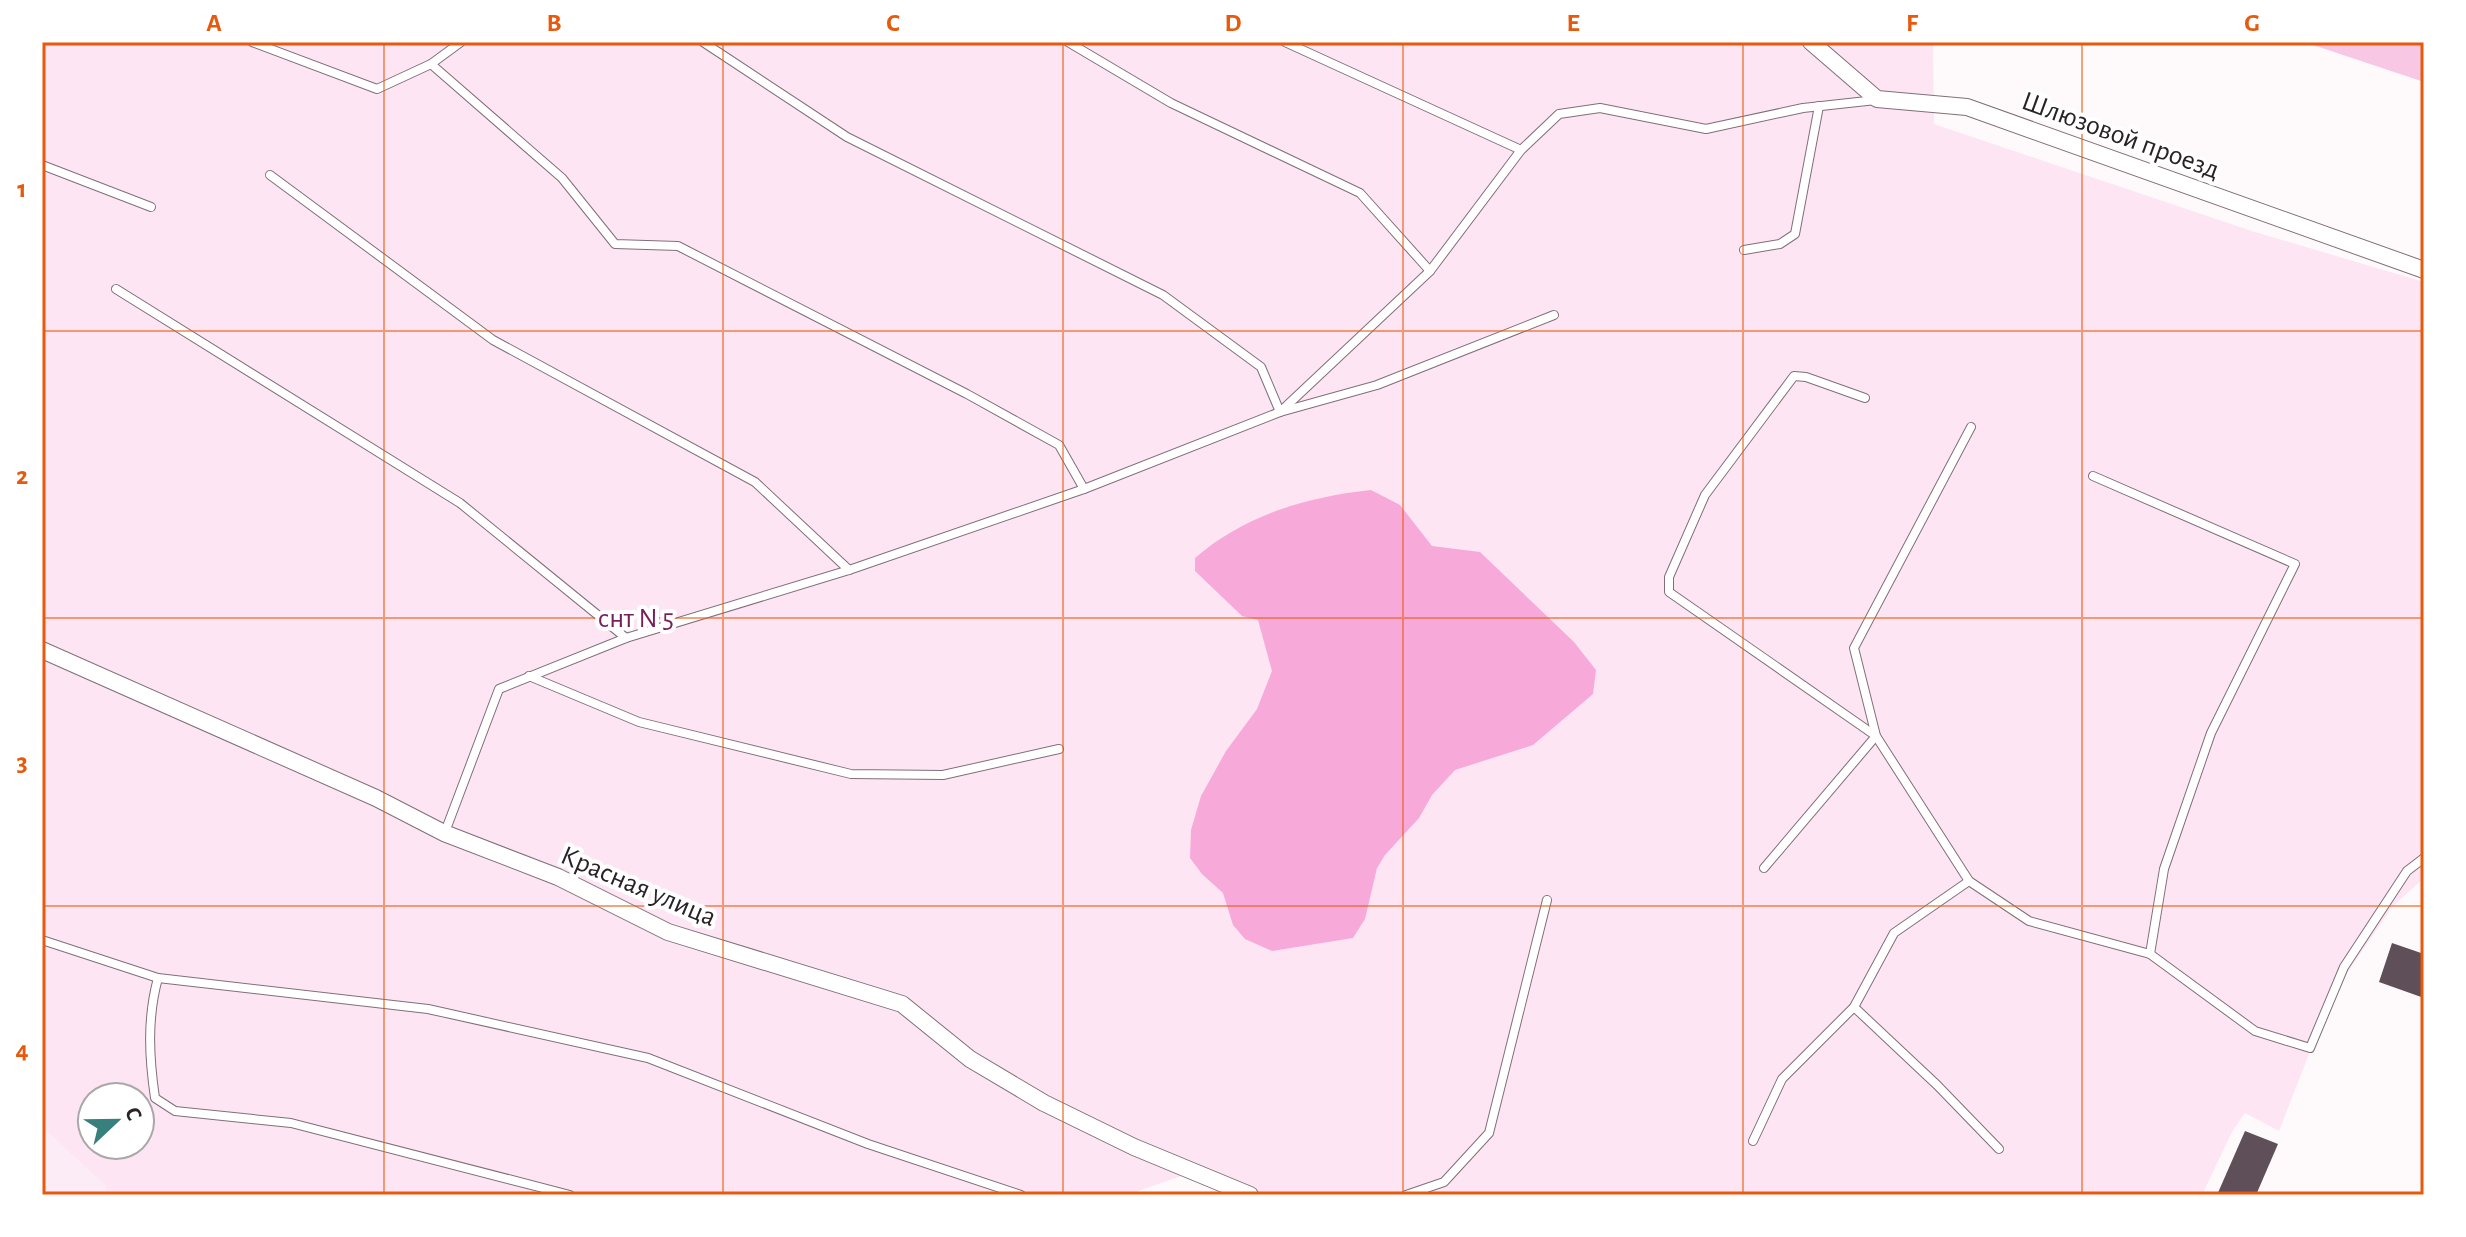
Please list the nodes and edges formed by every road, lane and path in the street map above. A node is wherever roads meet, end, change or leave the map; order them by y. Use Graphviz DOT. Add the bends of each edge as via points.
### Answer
graph roads {
  1 [pos="252,42"];
  2 [pos="461,42"];
  3 [pos="703,42"];
  4 [pos="1068,42"];
  5 [pos="1285,42"];
  6 [pos="1811,42"];
  7 [pos="431,64"];
  8 [pos="1877,99"];
  9 [pos="1819,106"];
  10 [pos="1521,150"];
  11 [pos="42,165"];
  12 [pos="270,175"];
  13 [pos="151,207"];
  14 [pos="1744,250"];
  15 [pos="2424,270"];
  16 [pos="1430,271"];
  17 [pos="116,289"];
  18 [pos="1554,315"];
  19 [pos="1865,398"];
  20 [pos="1280,412"];
  21 [pos="1971,427"];
  22 [pos="2093,476"];
  23 [pos="1084,489"];
  24 [pos="849,570"];
  25 [pos="626,638"];
  26 [pos="42,650"];
  27 [pos="529,676"];
  28 [pos="1876,736"];
  29 [pos="1059,749"];
  30 [pos="444,833"];
  31 [pos="2424,858"];
  32 [pos="1764,868"];
  33 [pos="1969,881"];
  34 [pos="1547,900"];
  35 [pos="42,940"];
  36 [pos="2150,954"];
  37 [pos="158,978"];
  38 [pos="1854,1007"];
  39 [pos="1753,1141"];
  40 [pos="1999,1149"];
  41 [pos="570,1195"];
  42 [pos="1021,1195"];
  43 [pos="1250,1195"];
  44 [pos="1406,1195"];
  1 -- 7 [label="lane" via="377,89"];
  2 -- 7 [label="lane"];
  3 -- 20 [label="lane" via="847,137 1163,295 1261,367"];
  4 -- 16 [label="lane" via="1171,103 1360,193"];
  5 -- 10 [label="lane"];
  6 -- 8 [label="street"];
  7 -- 23 [label="lane" via="562,178 615,244 678,246 967,394 1059,445"];
  8 -- 9 [label="lane"];
  8 -- 15 [label="street, Шлюзовой проезд" via="1967,107"];
  9 -- 10 [label="lane" via="1706,129 1600,108 1559,114"];
  9 -- 14 [label="lane" via="1795,234 1780,244"];
  10 -- 16 [label="lane"];
  11 -- 13 [label="lane"];
  12 -- 24 [label="lane" via="493,340 755,482"];
  16 -- 20 [label="lane"];
  17 -- 25 [label="lane" via="460,503"];
  18 -- 20 [label="lane" via="1377,385"];
  19 -- 28 [label="lane" via="1794,376 1705,495 1669,577 1669,592"];
  20 -- 23 [label="lane"];
  21 -- 28 [label="lane" via="1854,648"];
  22 -- 36 [label="lane" via="2295,564 2211,733 2164,869"];
  23 -- 24 [label="lane"];
  24 -- 25 [label="lane"];
  25 -- 27 [label="lane"];
  26 -- 30 [label="street, Красная улица"];
  27 -- 29 [label="lane" via="639,722 851,774 943,775"];
  27 -- 30 [label="lane" via="499,689"];
  28 -- 32 [label="lane"];
  28 -- 33 [label="lane"];
  30 -- 43 [label="street, Красная улица" via="558,877 668,932 902,1004 970,1059 1044,1103"];
  31 -- 36 [label="lane" via="2407,871 2344,967 2310,1048 2255,1031"];
  33 -- 36 [label="lane" via="2029,921"];
  33 -- 38 [label="lane" via="1894,933"];
  34 -- 44 [label="lane" via="1489,1133 1444,1182"];
  35 -- 37 [label="lane"];
  37 -- 41 [label="lane" via="149,1056 155,1098 175,1111 291,1123"];
  37 -- 42 [label="lane" via="428,1009 648,1058 868,1144"];
  38 -- 39 [label="lane" via="1782,1079"];
  38 -- 40 [label="lane"];
}
